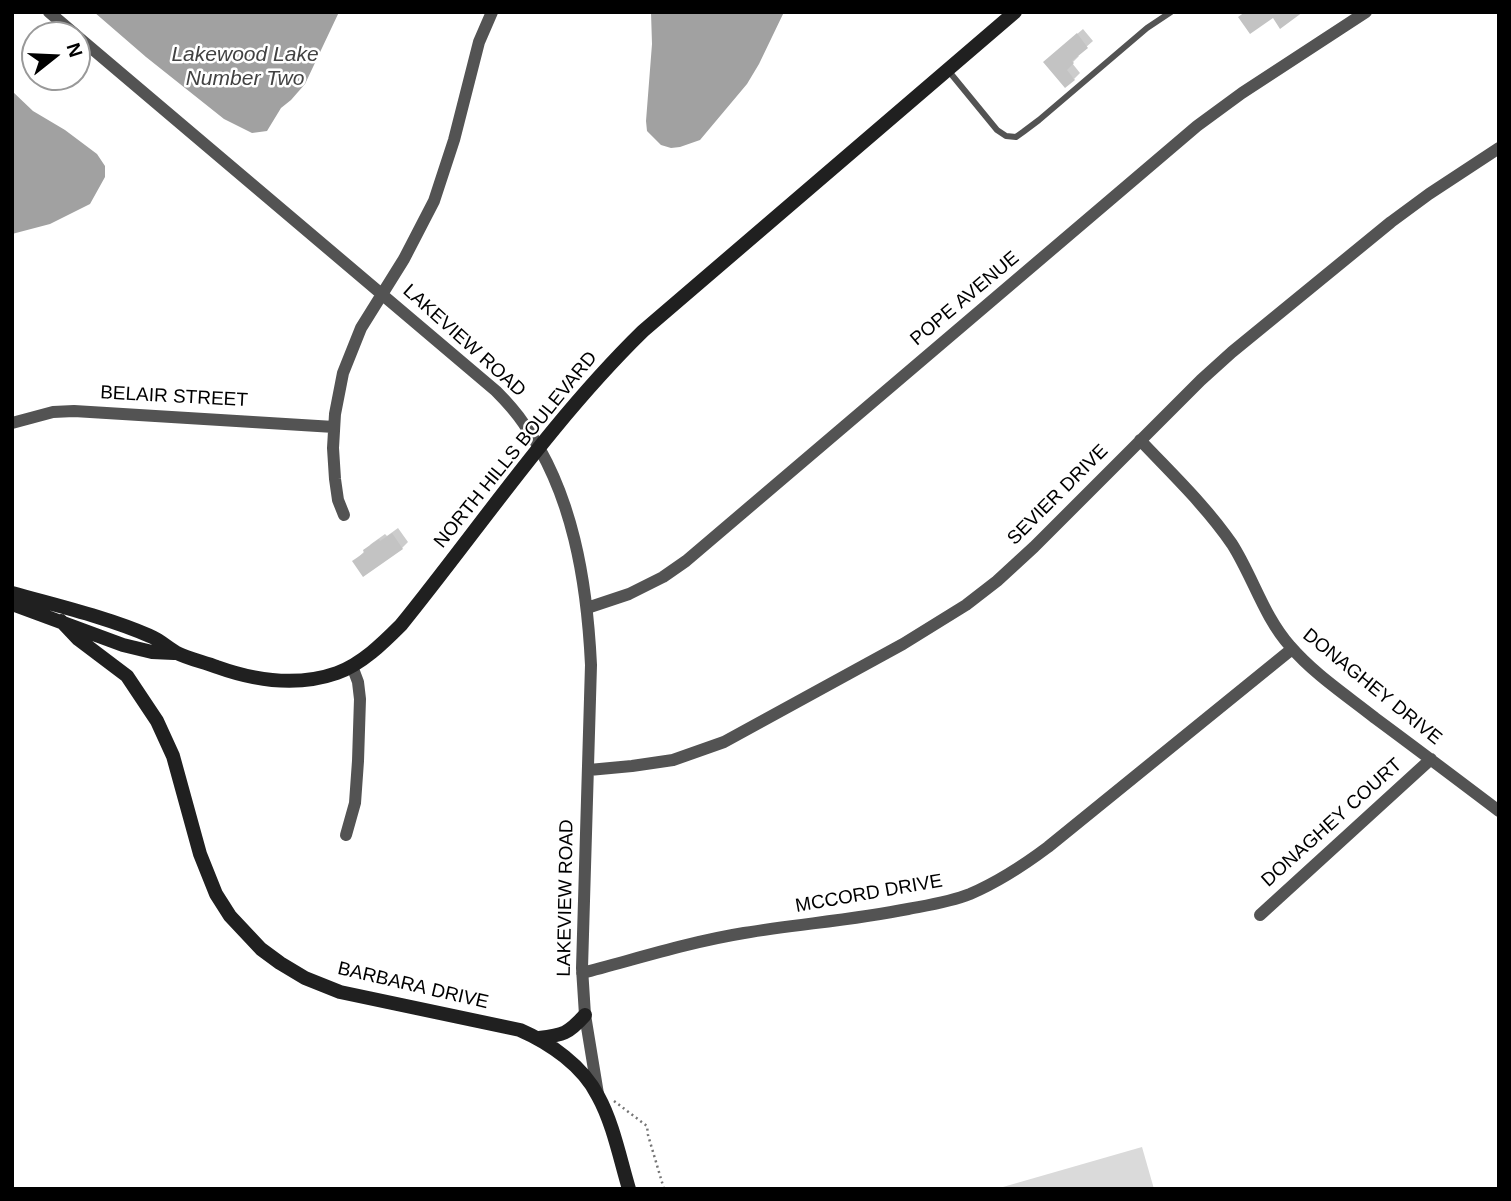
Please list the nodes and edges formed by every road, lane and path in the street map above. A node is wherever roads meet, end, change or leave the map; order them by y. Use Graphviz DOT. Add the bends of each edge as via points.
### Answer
graph roads {
  1 [pos="492,12"];
  2 [pos="1014,12"];
  3 [pos="1171,12"];
  4 [pos="1366,12"];
  5 [pos="91,47"];
  6 [pos="947,69"];
  7 [pos="1499,148"];
  8 [pos="382,294"];
  9 [pos="12,423"];
  10 [pos="334,426"];
  11 [pos="1140,440"];
  12 [pos="539,447"];
  13 [pos="344,515"];
  14 [pos="12,593"];
  15 [pos="12,604"];
  16 [pos="587,608"];
  17 [pos="61,621"];
  18 [pos="124,645"];
  19 [pos="1292,649"];
  20 [pos="177,653"];
  21 [pos="352,666"];
  22 [pos="127,676"];
  23 [pos="1430,759"];
  24 [pos="589,770"];
  25 [pos="1499,811"];
  26 [pos="346,835"];
  27 [pos="1260,915"];
  28 [pos="582,973"];
  29 [pos="585,1015"];
  30 [pos="539,1038"];
  31 [pos="598,1095"];
  32 [pos="629,1189"];
  33 [pos="664,1189"];
  1 -- 8 [label="street" via="479,42 434,201"];
  2 -- 6 [label="street, NORTH HILLS BOULEVARD"];
  3 -- 6 [label="lane" via="1016,137 997,130"];
  4 -- 16 [label="street, POPE AVENUE" via="1197,126 686,561 629,594"];
  5 -- 8 [label="street, LAKEVIEW ROAD"];
  6 -- 12 [label="street, NORTH HILLS BOULEVARD" via="643,331 586,389"];
  7 -- 11 [label="street, SEVIER DRIVE" via="1400,215 1297,298 1201,380"];
  8 -- 10 [label="street" via="351,350"];
  8 -- 12 [label="street, LAKEVIEW ROAD" via="496,391"];
  9 -- 10 [label="street, BELAIR STREET" via="74,411"];
  10 -- 13 [label="street" via="335,479"];
  11 -- 19 [label="street, DONAGHEY DRIVE" via="1217,524"];
  11 -- 24 [label="street, SEVIER DRIVE" via="997,581 934,626 724,742 673,760"];
  12 -- 16 [label="street, LAKEVIEW ROAD" via="574,540"];
  12 -- 21 [label="street, NORTH HILLS BOULEVARD" via="401,625"];
  14 -- 20 [label="street, NORTH HILLS BOULEVARD" via="150,636"];
  15 -- 17 [label="street, NORTH HILLS BOULEVARD"];
  16 -- 24 [label="street, LAKEVIEW ROAD"];
  17 -- 18 [label="street, NORTH HILLS BOULEVARD"];
  17 -- 22 [label="street"];
  18 -- 20 [label="street, NORTH HILLS BOULEVARD"];
  18 -- 22 [label="street"];
  19 -- 23 [label="street, DONAGHEY DRIVE"];
  19 -- 28 [label="street, MCCORD DRIVE" via="1048,847 969,894 882,914 701,941"];
  20 -- 21 [label="street, NORTH HILLS BOULEVARD" via="264,680 293,682"];
  21 -- 26 [label="street" via="360,699 358,761 355,803"];
  22 -- 30 [label="street, BARBARA DRIVE" via="173,755 216,894 261,949 305,978 340,992 491,1023"];
  23 -- 25 [label="street, DONAGHEY DRIVE"];
  23 -- 27 [label="street, DONAGHEY COURT"];
  24 -- 28 [label="street, LAKEVIEW ROAD"];
  28 -- 29 [label="street, LAKEVIEW ROAD"];
  29 -- 30 [label="street" via="573,1029"];
  29 -- 31 [label="street, LAKEVIEW ROAD"];
  30 -- 31 [label="street, BARBARA DRIVE" via="577,1068"];
  31 -- 32 [label="street, BARBARA DRIVE"];
  31 -- 33 [label="path" via="617,1101 647,1126"];
}
